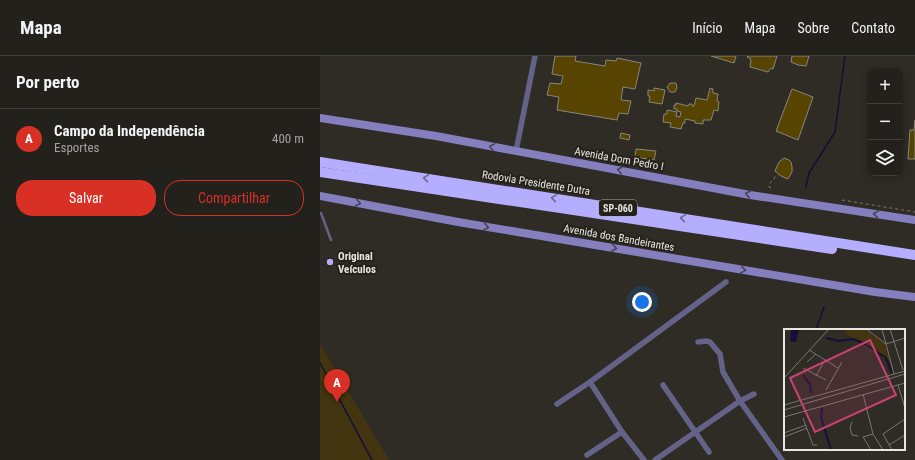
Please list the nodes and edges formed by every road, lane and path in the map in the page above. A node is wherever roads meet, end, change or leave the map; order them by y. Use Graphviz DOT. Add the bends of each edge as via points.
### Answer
graph roads {
  1 [pos="535,56"];
  2 [pos="320,118"];
  3 [pos="516,151"];
  4 [pos="320,162"];
  5 [pos="320,172"];
  6 [pos="778,176"];
  7 [pos="772,188"];
  8 [pos="320,196"];
  9 [pos="842,200"];
  10 [pos="915,212"];
  11 [pos="320,213"];
  12 [pos="915,220"];
  13 [pos="331,240"];
  14 [pos="915,255"];
  15 [pos="915,261"];
  16 [pos="726,282"];
  17 [pos="915,297"];
  18 [pos="698,342"];
  19 [pos="590,382"];
  20 [pos="663,385"];
  21 [pos="754,394"];
  22 [pos="740,402"];
  23 [pos="557,404"];
  24 [pos="622,432"];
  25 [pos="695,432"];
  26 [pos="709,452"];
  27 [pos="587,455"];
  28 [pos="644,460"];
  29 [pos="655,460"];
  30 [pos="782,460"];
  1 -- 3 [label="street"];
  3 -- 2 [label="main road, Avenida Dom Pedro I, one-way"];
  12 -- 3 [label="main road, Avenida Dom Pedro I, one-way" via="750,194"];
  14 -- 4 [label="highway, Rodovia Presidente Dutra / SP-060, one-way"];
  5 -- 15 [label="highway, Rodovia Presidente Dutra / SP-060"];
  6 -- 7 [label="path" via="774,176 769,184"];
  8 -- 17 [label="main road, Avenida dos Bandeirantes, one-way" via="465,223"];
  9 -- 10 [label="path"];
  11 -- 13 [label="lane"];
  16 -- 19 [label="street"];
  18 -- 22 [label="street" via="710,342 720,354 723,372"];
  19 -- 23 [label="street"];
  19 -- 24 [label="street"];
  20 -- 25 [label="street"];
  21 -- 22 [label="street"];
  22 -- 25 [label="street"];
  22 -- 30 [label="street"];
  24 -- 27 [label="street"];
  24 -- 28 [label="street"];
  25 -- 26 [label="street"];
  25 -- 29 [label="street"];
}
